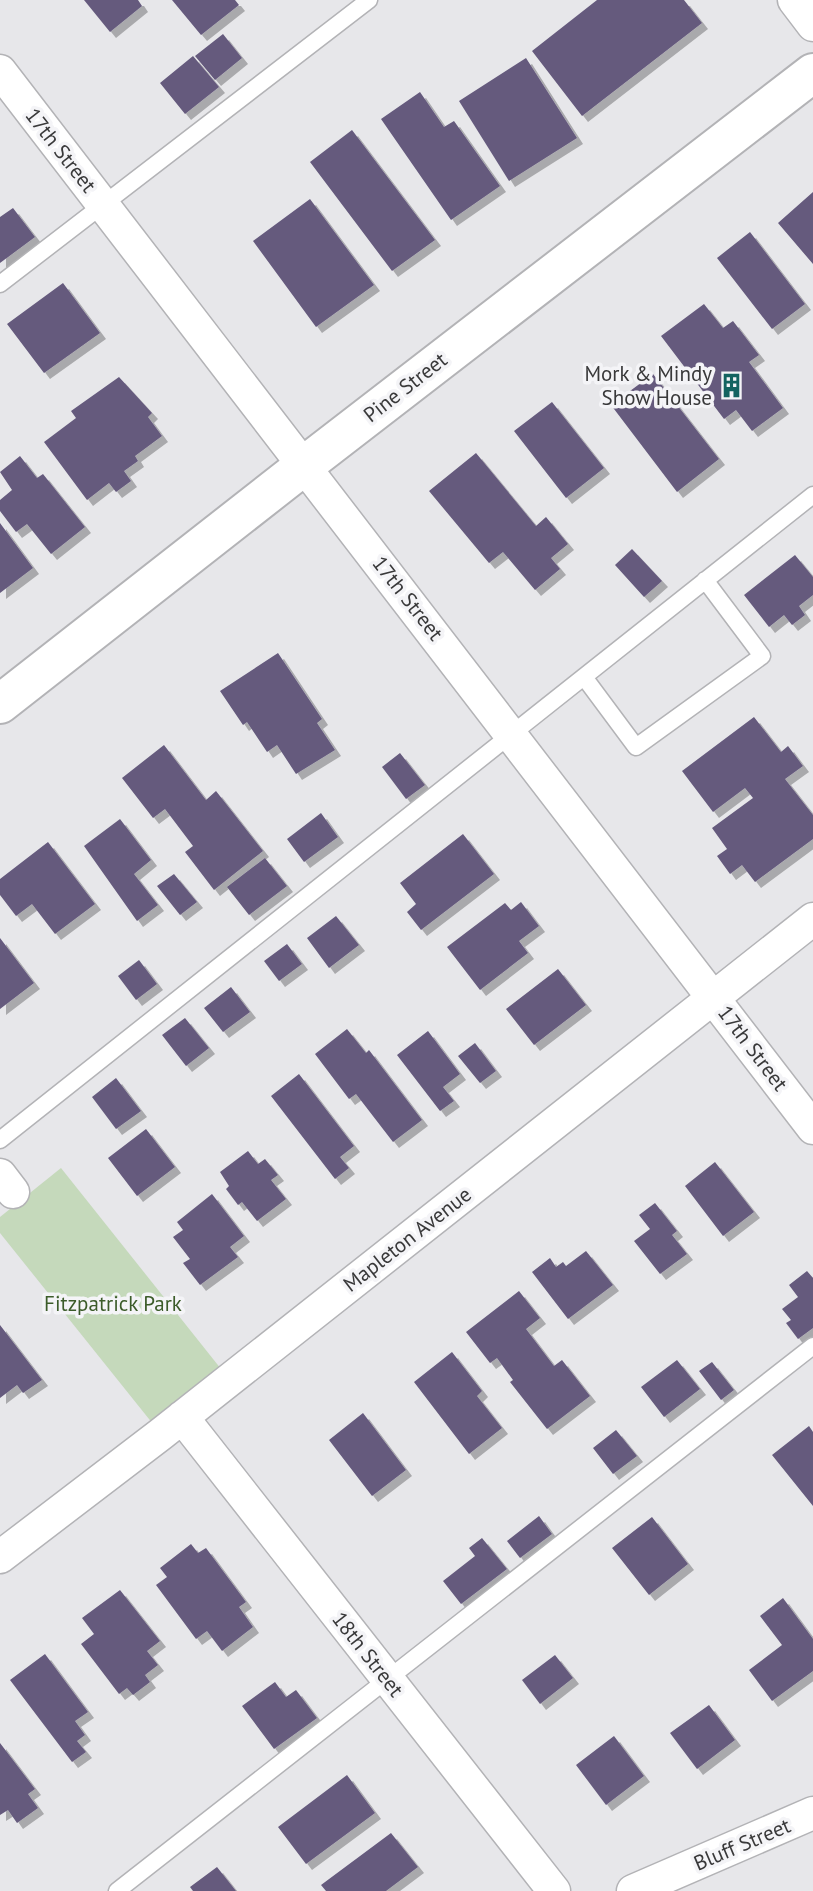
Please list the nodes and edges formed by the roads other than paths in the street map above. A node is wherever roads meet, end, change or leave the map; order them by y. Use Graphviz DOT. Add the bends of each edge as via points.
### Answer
graph roads {
  1 [pos="369,0"];
  2 [pos="794,0"];
  3 [pos="813,25"];
  4 [pos="0,71"];
  5 [pos="813,73"];
  6 [pos="103,204"];
  7 [pos="0,284"];
  8 [pos="305,465"];
  9 [pos="813,495"];
  10 [pos="705,580"];
  11 [pos="584,677"];
  12 [pos="0,704"];
  13 [pos="513,733"];
  14 [pos="813,919"];
  15 [pos="714,995"];
  16 [pos="813,1128"];
  17 [pos="0,1140"];
  18 [pos="813,1346"];
  19 [pos="183,1417"];
  20 [pos="0,1557"];
  21 [pos="388,1680"];
  22 [pos="813,1813"];
  23 [pos="117,1891"];
  24 [pos="554,1891"];
  25 [pos="633,1891"];
  1 -- 6 [label="lane"];
  2 -- 3 [label="street"];
  4 -- 6 [label="street, 17th Street"];
  5 -- 8 [label="street, Pine Street"];
  6 -- 7 [label="lane"];
  6 -- 8 [label="street, 17th Street"];
  8 -- 12 [label="street, Pine Street"];
  8 -- 13 [label="street, 17th Street"];
  9 -- 10 [label="lane"];
  10 -- 11 [label="lane"];
  10 -- 11 [label="lane" via="762,656 636,747"];
  11 -- 13 [label="lane"];
  13 -- 15 [label="street, 17th Street"];
  13 -- 17 [label="lane"];
  14 -- 15 [label="street, Mapleton Avenue"];
  15 -- 16 [label="street, 17th Street"];
  15 -- 19 [label="street, Mapleton Avenue"];
  18 -- 21 [label="lane"];
  19 -- 20 [label="street, Mapleton Avenue"];
  19 -- 21 [label="street, 18th Street"];
  21 -- 23 [label="lane"];
  21 -- 24 [label="street, 18th Street"];
  22 -- 25 [label="street, Bluff Street"];
}
